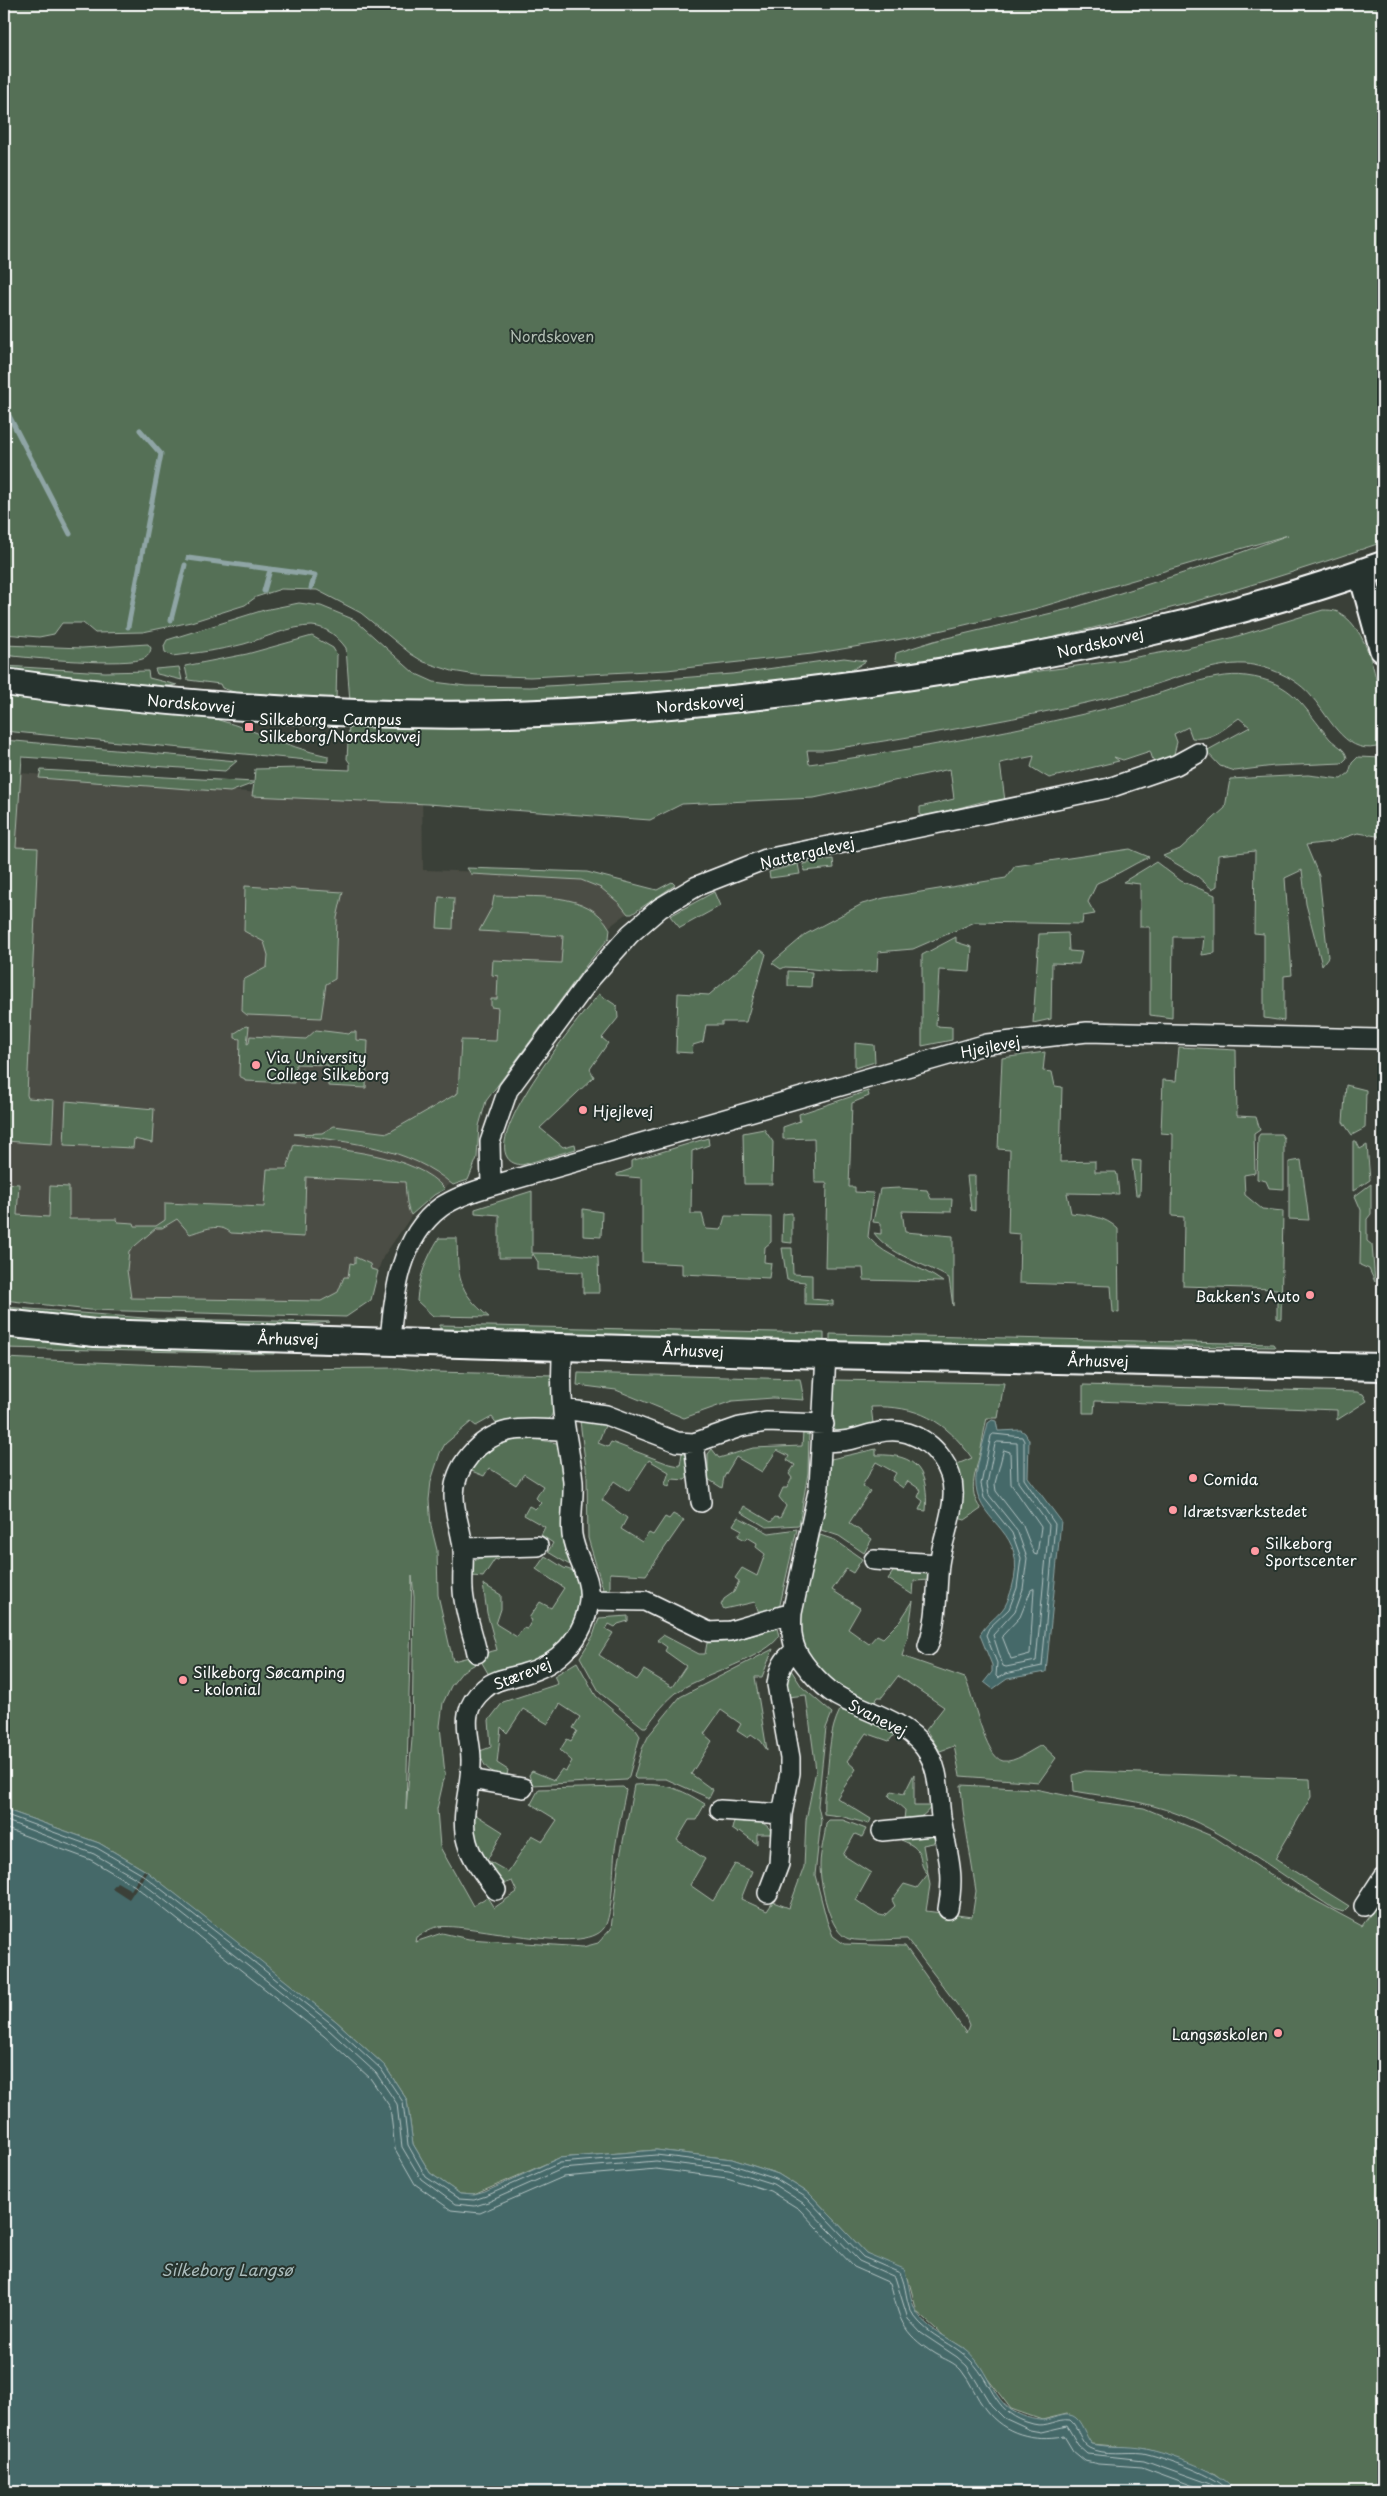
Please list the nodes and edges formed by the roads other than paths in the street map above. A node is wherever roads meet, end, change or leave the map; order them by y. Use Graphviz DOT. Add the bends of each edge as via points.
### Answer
graph roads {
  1 [pos="1373,569"];
  2 [pos="1383,649"];
  3 [pos="4,682"];
  4 [pos="1198,753"];
  5 [pos="1378,1039"];
  6 [pos="491,1186"];
  7 [pos="4,1323"];
  8 [pos="390,1340"];
  9 [pos="562,1346"];
  10 [pos="826,1355"];
  11 [pos="1383,1367"];
  12 [pos="563,1409"];
  13 [pos="565,1430"];
  14 [pos="823,1433"];
  15 [pos="694,1443"];
  16 [pos="701,1502"];
  17 [pos="538,1546"];
  18 [pos="463,1548"];
  19 [pos="874,1560"];
  20 [pos="939,1564"];
  21 [pos="589,1600"];
  22 [pos="792,1613"];
  23 [pos="928,1646"];
  24 [pos="796,1650"];
  25 [pos="478,1653"];
  26 [pos="470,1779"];
  27 [pos="523,1788"];
  28 [pos="720,1810"];
  29 [pos="782,1814"];
  30 [pos="942,1825"];
  31 [pos="882,1831"];
  32 [pos="1382,1882"];
  33 [pos="496,1890"];
  34 [pos="768,1893"];
  35 [pos="1364,1906"];
  36 [pos="948,1909"];
  1 -- 2 [label="street"];
  1 -- 3 [label="street, Nordskovvej" via="1250,606 1023,660 806,692 677,705 502,714 306,712 78,692"];
  4 -- 6 [label="street, Nattergalevej" via="1176,765 1110,788 766,859 697,886 660,908 630,934 591,978 508,1090 490,1142"];
  5 -- 6 [label="street, Hjejlevej" via="1087,1032 987,1044"];
  6 -- 8 [label="street, Hjejlevej" via="471,1192 441,1208 409,1247 399,1275"];
  7 -- 8 [label="street, Århusvej" via="95,1333"];
  8 -- 9 [label="street, Århusvej"];
  9 -- 10 [label="street, Århusvej"];
  9 -- 12 [label="street, Stærevej"];
  10 -- 11 [label="street, Århusvej"];
  10 -- 14 [label="street, Svanevej"];
  12 -- 13 [label="street, Stærevej"];
  12 -- 15 [label="street" via="606,1415 654,1435"];
  13 -- 18 [label="street" via="508,1431 492,1437 465,1461 457,1477 454,1495"];
  13 -- 21 [label="street, Stærevej" via="573,1482 572,1533 589,1586"];
  14 -- 15 [label="street" via="766,1422"];
  14 -- 20 [label="street" via="846,1440 891,1430 908,1433 936,1450 952,1480 953,1496"];
  14 -- 22 [label="street, Svanevej" via="812,1529"];
  15 -- 16 [label="street"];
  17 -- 18 [label="street"];
  18 -- 25 [label="street" via="462,1592"];
  19 -- 20 [label="street"];
  20 -- 23 [label="street" via="936,1616"];
  21 -- 22 [label="street" via="645,1601 710,1632 730,1631"];
  21 -- 26 [label="street, Stærevej" via="580,1631 559,1657 545,1666 498,1680 474,1699 468,1713 467,1728"];
  22 -- 24 [label="street, Svanevej" via="791,1628"];
  24 -- 29 [label="street" via="786,1656 777,1684 790,1758"];
  24 -- 30 [label="street, Svanevej" via="814,1676 829,1690 911,1733 924,1747 934,1762 939,1782"];
  26 -- 27 [label="street"];
  26 -- 33 [label="street, Stærevej" via="464,1823 466,1841"];
  28 -- 29 [label="street"];
  29 -- 34 [label="street" via="779,1864"];
  30 -- 31 [label="street"];
  30 -- 36 [label="street, Svanevej" via="952,1866"];
  32 -- 35 [label="street"];
}
